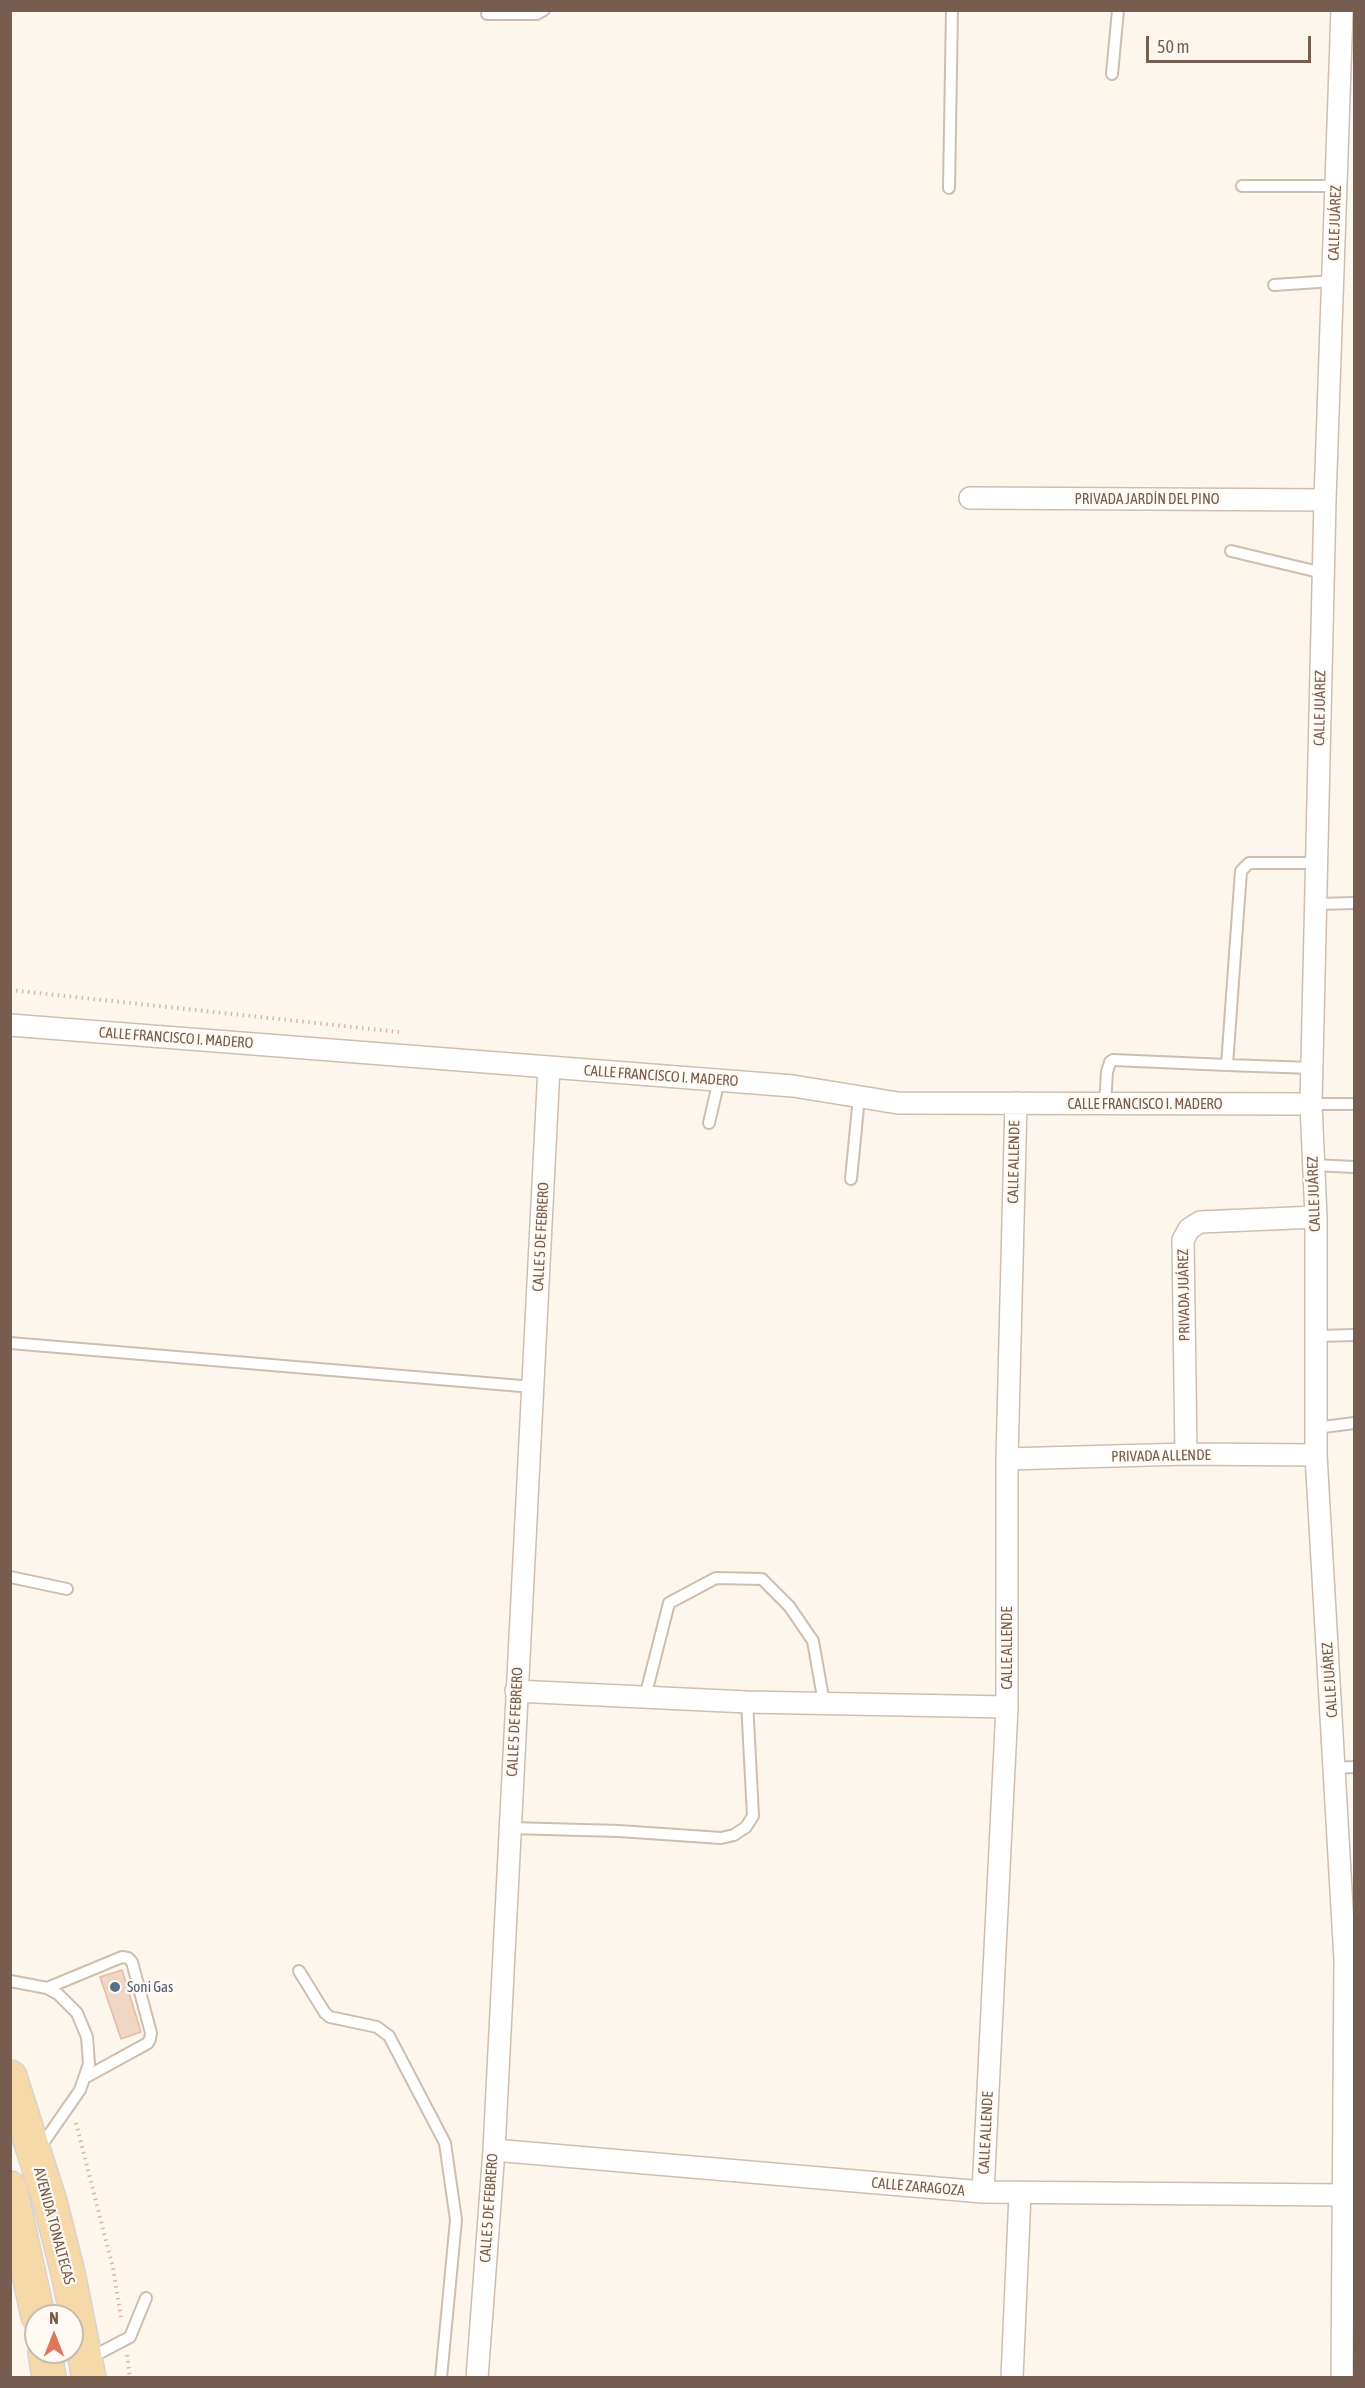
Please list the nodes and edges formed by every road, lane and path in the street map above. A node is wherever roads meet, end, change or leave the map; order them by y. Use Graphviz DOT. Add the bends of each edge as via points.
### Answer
graph roads {
  1 [pos="544,10"];
  2 [pos="952,10"];
  3 [pos="1118,10"];
  4 [pos="487,14"];
  5 [pos="1346,17"];
  6 [pos="1112,74"];
  7 [pos="1242,186"];
  8 [pos="1346,186"];
  9 [pos="949,188"];
  10 [pos="1333,281"];
  11 [pos="1274,285"];
  12 [pos="970,498"];
  13 [pos="1325,500"];
  14 [pos="1231,551"];
  15 [pos="1323,573"];
  16 [pos="1317,863"];
  17 [pos="1354,903"];
  18 [pos="1316,904"];
  19 [pos="10,990"];
  20 [pos="10,1025"];
  21 [pos="410,1033"];
  22 [pos="1227,1065"];
  23 [pos="549,1067"];
  24 [pos="1312,1068"];
  25 [pos="719,1080"];
  26 [pos="859,1097"];
  27 [pos="1016,1103"];
  28 [pos="1105,1104"];
  29 [pos="1311,1104"];
  30 [pos="1354,1104"];
  31 [pos="709,1123"];
  32 [pos="1314,1165"];
  33 [pos="1354,1167"];
  34 [pos="851,1179"];
  35 [pos="1316,1217"];
  36 [pos="1354,1335"];
  37 [pos="1316,1336"];
  38 [pos="10,1343"];
  39 [pos="533,1387"];
  40 [pos="1354,1423"];
  41 [pos="1316,1428"];
  42 [pos="1185,1455"];
  43 [pos="1316,1455"];
  44 [pos="1007,1459"];
  45 [pos="10,1577"];
  46 [pos="67,1589"];
  47 [pos="516,1691"];
  48 [pos="645,1697"];
  49 [pos="747,1702"];
  50 [pos="824,1703"];
  51 [pos="1007,1707"];
  52 [pos="1345,1767"];
  53 [pos="510,1828"];
  54 [pos="1350,1960"];
  55 [pos="299,1971"];
  56 [pos="10,1981"];
  57 [pos="47,1988"];
  58 [pos="10,2077"];
  59 [pos="86,2077"];
  60 [pos="71,2104"];
  61 [pos="494,2150"];
  62 [pos="35,2154"];
  63 [pos="10,2188"];
  64 [pos="983,2192"];
  65 [pos="1020,2194"];
  66 [pos="1343,2195"];
  67 [pos="146,2298"];
  68 [pos="35,2304"];
  69 [pos="124,2341"];
  70 [pos="1348,2345"];
  71 [pos="87,2369"];
  72 [pos="130,2378"];
  73 [pos="441,2378"];
  74 [pos="477,2378"];
  75 [pos="1012,2378"];
  76 [pos="1342,2378"];
  1 -- 4 [label="lane" via="537,14"];
  2 -- 9 [label="lane"];
  3 -- 6 [label="lane"];
  5 -- 8 [label="street, CALLE JUÁREZ"];
  7 -- 8 [label="lane"];
  8 -- 10 [label="street, CALLE JUÁREZ"];
  10 -- 11 [label="lane"];
  10 -- 13 [label="street, CALLE JUÁREZ"];
  12 -- 13 [label="street, PRIVADA JARDÍN DEL PINO"];
  13 -- 15 [label="street, CALLE JUÁREZ"];
  14 -- 15 [label="lane"];
  15 -- 16 [label="street, CALLE JUÁREZ"];
  16 -- 18 [label="street, CALLE JUÁREZ"];
  16 -- 22 [label="lane" via="1249,863 1240,871"];
  17 -- 18 [label="lane"];
  18 -- 24 [label="street, CALLE JUÁREZ"];
  19 -- 21 [label="path"];
  20 -- 23 [label="street, CALLE FRANCISCO I. MADERO"];
  22 -- 24 [label="lane"];
  22 -- 28 [label="lane" via="1113,1060 1107,1072"];
  23 -- 25 [label="street, CALLE FRANCISCO I. MADERO"];
  23 -- 39 [label="street, CALLE 5 DE FEBRERO"];
  24 -- 29 [label="street, CALLE JUÁREZ"];
  25 -- 26 [label="street, CALLE FRANCISCO I. MADERO"];
  25 -- 31 [label="lane"];
  26 -- 27 [label="street, CALLE FRANCISCO I. MADERO" via="898,1103"];
  26 -- 34 [label="lane"];
  27 -- 28 [label="street, CALLE FRANCISCO I. MADERO"];
  27 -- 44 [label="street, CALLE ALLENDE"];
  28 -- 29 [label="street, CALLE FRANCISCO I. MADERO"];
  29 -- 30 [label="lane"];
  29 -- 32 [label="street, CALLE JUÁREZ"];
  32 -- 33 [label="lane"];
  32 -- 35 [label="street, CALLE JUÁREZ"];
  35 -- 37 [label="street, CALLE JUÁREZ"];
  35 -- 42 [label="street, PRIVADA JUÁREZ" via="1200,1222 1189,1229 1183,1240"];
  36 -- 37 [label="lane"];
  37 -- 41 [label="street, CALLE JUÁREZ"];
  38 -- 39 [label="lane"];
  39 -- 47 [label="street, CALLE 5 DE FEBRERO"];
  40 -- 41 [label="lane"];
  41 -- 43 [label="street, CALLE JUÁREZ"];
  42 -- 43 [label="street, PRIVADA ALLENDE"];
  42 -- 44 [label="street, PRIVADA ALLENDE"];
  43 -- 52 [label="street, CALLE JUÁREZ"];
  44 -- 51 [label="street, CALLE ALLENDE"];
  45 -- 46 [label="lane"];
  47 -- 48 [label="street"];
  47 -- 53 [label="street, CALLE 5 DE FEBRERO"];
  48 -- 49 [label="street"];
  48 -- 50 [label="lane" via="669,1603 716,1578 762,1579 789,1606 813,1641"];
  49 -- 50 [label="street"];
  49 -- 53 [label="lane" via="753,1816 734,1835 721,1838"];
  50 -- 51 [label="street"];
  51 -- 64 [label="street, CALLE ALLENDE"];
  52 -- 54 [label="street, CALLE JUÁREZ"];
  53 -- 61 [label="street, CALLE 5 DE FEBRERO"];
  54 -- 66 [label="street, CALLE JUÁREZ"];
  55 -- 73 [label="lane" via="330,2018 377,2027 389,2037 445,2143 456,2220"];
  56 -- 57 [label="lane"];
  57 -- 59 [label="lane" via="68,2002 83,2024 89,2051"];
  57 -- 59 [label="lane" via="122,1957 132,1962 150,2039"];
  58 -- 62 [label="main road, AVENIDA TONALTECAS"];
  59 -- 60 [label="lane"];
  60 -- 62 [label="lane"];
  60 -- 69 [label="path" via="113,2268"];
  61 -- 64 [label="street, CALLE ZARAGOZA"];
  61 -- 74 [label="street, CALLE 5 DE FEBRERO"];
  62 -- 71 [label="main road, AVENIDA TONALTECAS" via="68,2273"];
  63 -- 68 [label="main road"];
  64 -- 65 [label="street, CALLE ZARAGOZA"];
  65 -- 66 [label="street, CALLE ZARAGOZA"];
  65 -- 75 [label="street"];
  66 -- 70 [label="street, CALLE JUÁREZ"];
  67 -- 69 [label="lane" via="133,2333"];
  69 -- 71 [label="lane"];
  69 -- 72 [label="path"];
  70 -- 76 [label="street, CALLE JUÁREZ"];
}
